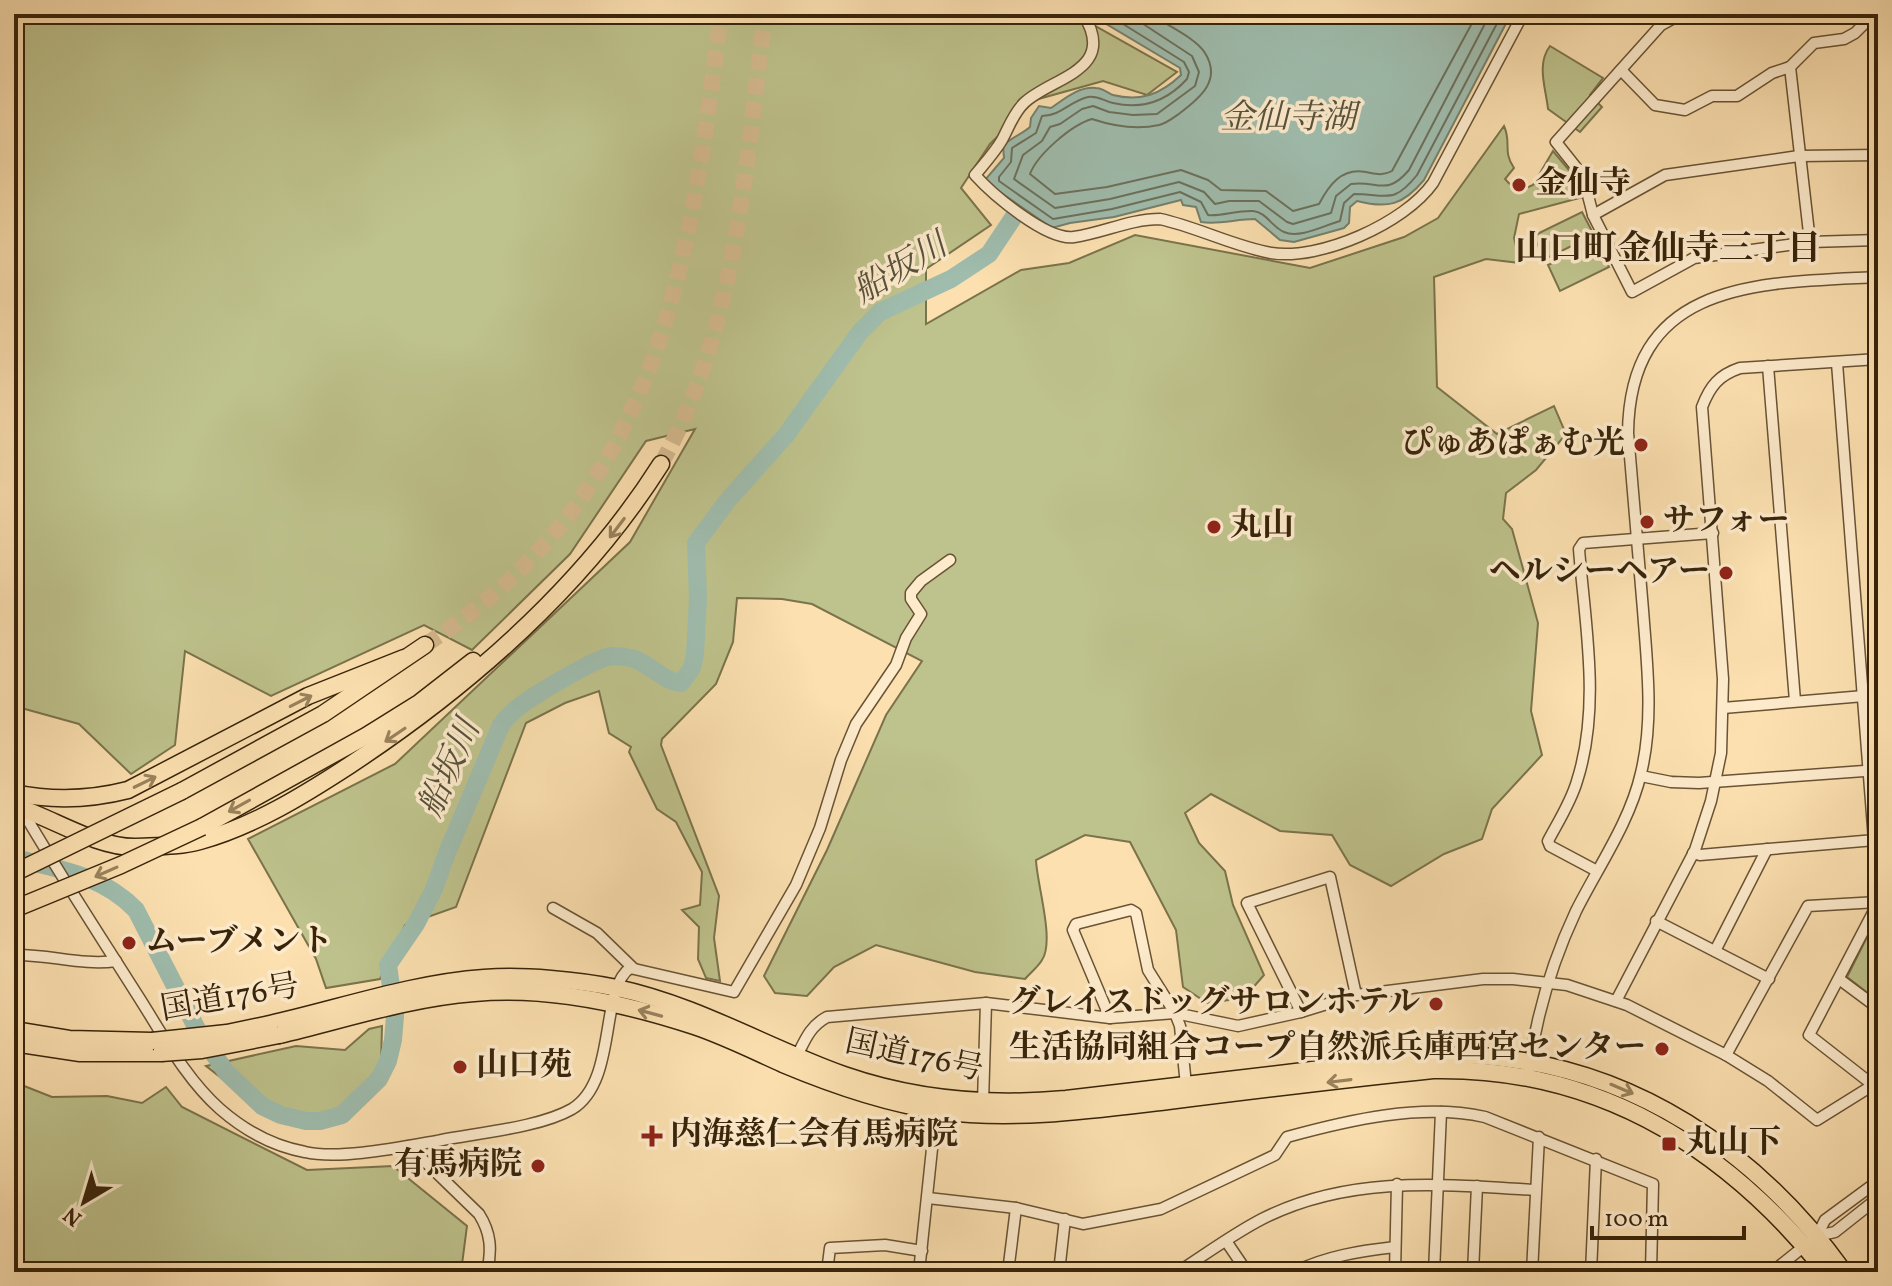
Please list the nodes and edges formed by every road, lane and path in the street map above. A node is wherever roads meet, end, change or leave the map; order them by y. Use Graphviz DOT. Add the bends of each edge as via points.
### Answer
graph roads {
  1 [pos="1083,14"];
  2 [pos="1523,14"];
  3 [pos="1681,14"];
  4 [pos="1874,14"];
  5 [pos="1790,67"];
  6 [pos="1621,70"];
  7 [pos="1878,155"];
  8 [pos="1799,156"];
  9 [pos="1593,215"];
  10 [pos="1878,240"];
  11 [pos="1810,242"];
  12 [pos="1878,277"];
  13 [pos="1878,359"];
  14 [pos="1837,363"];
  15 [pos="1768,366"];
  16 [pos="661,464"];
  17 [pos="1713,533"];
  18 [pos="1637,538"];
  19 [pos="950,560"];
  20 [pos="425,645"];
  21 [pos="404,658"];
  22 [pos="1864,696"];
  23 [pos="1795,701"];
  24 [pos="1723,708"];
  25 [pos="1874,770"];
  26 [pos="1641,776"];
  27 [pos="1716,782"];
  28 [pos="14,793"];
  29 [pos="14,807"];
  30 [pos="14,817"];
  31 [pos="199,834"];
  32 [pos="39,839"];
  33 [pos="1875,840"];
  34 [pos="1767,849"];
  35 [pos="1693,853"];
  36 [pos="1597,871"];
  37 [pos="14,873"];
  38 [pos="1878,892"];
  39 [pos="1878,902"];
  40 [pos="553,908"];
  41 [pos="14,909"];
  42 [pos="1656,921"];
  43 [pos="1715,951"];
  44 [pos="14,955"];
  45 [pos="116,961"];
  46 [pos="633,968"];
  47 [pos="1769,979"];
  48 [pos="1839,979"];
  49 [pos="1546,982"];
  50 [pos="1356,995"];
  51 [pos="616,996"];
  52 [pos="1616,1001"];
  53 [pos="986,1003"];
  54 [pos="1878,1008"];
  55 [pos="1301,1012"];
  56 [pos="1175,1013"];
  57 [pos="1110,1018"];
  58 [pos="14,1030"];
  59 [pos="14,1043"];
  60 [pos="157,1047"];
  61 [pos="1726,1055"];
  62 [pos="797,1056"];
  63 [pos="1528,1070"];
  64 [pos="1875,1083"];
  65 [pos="1186,1085"];
  66 [pos="983,1102"];
  67 [pos="936,1111"];
  68 [pos="1441,1112"];
  69 [pos="1539,1137"];
  70 [pos="409,1146"];
  71 [pos="1596,1159"];
  72 [pos="1878,1181"];
  73 [pos="1397,1184"];
  74 [pos="1438,1185"];
  75 [pos="1477,1186"];
  76 [pos="1534,1190"];
  77 [pos="928,1198"];
  78 [pos="1878,1198"];
  79 [pos="1016,1208"];
  80 [pos="1065,1219"];
  81 [pos="1226,1241"];
  82 [pos="1811,1241"];
  83 [pos="1395,1247"];
  84 [pos="922,1251"];
  85 [pos="487,1272"];
  86 [pos="827,1272"];
  87 [pos="919,1272"];
  88 [pos="1008,1272"];
  89 [pos="1059,1272"];
  90 [pos="1178,1272"];
  91 [pos="1247,1272"];
  92 [pos="1294,1272"];
  93 [pos="1395,1272"];
  94 [pos="1434,1272"];
  95 [pos="1473,1272"];
  96 [pos="1532,1272"];
  97 [pos="1591,1272"];
  98 [pos="1651,1272"];
  99 [pos="1772,1272"];
  100 [pos="1826,1272"];
  101 [pos="1844,1272"];
  1 -- 2 [label="street" via="1092,46 1088,59 1077,73 1022,104 975,175 1056,235 1074,237 1160,219 1273,253 1340,244 1421,200"];
  3 -- 6 [label="street" via="1661,25"];
  4 -- 5 [label="street" via="1844,39 1814,43"];
  5 -- 6 [label="street" via="1737,96 1712,96 1685,110 1655,105"];
  5 -- 8 [label="street"];
  6 -- 9 [label="street" via="1556,142 1583,176"];
  7 -- 8 [label="street"];
  8 -- 9 [label="street" via="1665,175"];
  8 -- 11 [label="street"];
  9 -- 11 [label="street" via="1632,292 1694,258"];
  10 -- 11 [label="street"];
  12 -- 18 [label="street" via="1735,290 1686,310 1665,329 1639,368 1628,409"];
  13 -- 14 [label="street"];
  14 -- 15 [label="street"];
  14 -- 22 [label="street"];
  15 -- 17 [label="street" via="1727,373 1710,387 1702,407"];
  15 -- 23 [label="street"];
  16 -- 31 [label="highway, one-way" via="610,536 559,593 419,703"];
  17 -- 18 [label="street"];
  17 -- 24 [label="street"];
  18 -- 26 [label="street" via="1649,695"];
  18 -- 36 [label="street" via="1583,543 1579,549 1590,674 1589,736 1576,784 1548,841"];
  19 -- 46 [label="street" via="911,593 921,614 896,665 856,724 796,885 734,992"];
  20 -- 21 [label="highway"];
  28 -- 21 [label="highway, one-way" via="62,799 128,790 308,696"];
  21 -- 37 [label="highway, bridge" via="323,714"];
  22 -- 23 [label="street"];
  22 -- 25 [label="street"];
  23 -- 24 [label="street"];
  24 -- 27 [label="street"];
  25 -- 27 [label="street"];
  25 -- 33 [label="street"];
  26 -- 27 [label="street"];
  26 -- 36 [label="street"];
  27 -- 35 [label="street"];
  29 -- 31 [label="highway, bridge" via="130,847"];
  29 -- 32 [label="street"];
  30 -- 32 [label="street"];
  31 -- 41 [label="highway, one-way, bridge"];
  32 -- 45 [label="street, bridge"];
  33 -- 34 [label="street"];
  33 -- 38 [label="street"];
  34 -- 35 [label="street"];
  34 -- 43 [label="street"];
  35 -- 42 [label="street"];
  36 -- 49 [label="street"];
  39 -- 47 [label="street" via="1808,906"];
  39 -- 48 [label="street"];
  40 -- 46 [label="street" via="597,933"];
  42 -- 43 [label="street"];
  42 -- 52 [label="street"];
  43 -- 47 [label="street"];
  44 -- 45 [label="street"];
  45 -- 70 [label="street" via="202,1091 258,1136 308,1153"];
  46 -- 51 [label="street" via="624,973"];
  47 -- 61 [label="street"];
  48 -- 54 [label="street"];
  48 -- 64 [label="street" via="1809,1035"];
  49 -- 50 [label="street" via="1483,979"];
  49 -- 52 [label="street"];
  49 -- 63 [label="street"];
  50 -- 55 [label="street"];
  50 -- 55 [label="street" via="1330,877 1247,903"];
  51 -- 60 [label="highway, 国道176号, bridge" via="574,982 485,977 275,1030 211,1035"];
  51 -- 62 [label="highway, 国道176号" via="696,1012"];
  67 -- 51 [label="highway, 国道176号, one-way" via="841,1087"];
  51 -- 70 [label="street" via="595,1084 571,1109 541,1121"];
  52 -- 61 [label="street"];
  53 -- 57 [label="street"];
  53 -- 62 [label="street" via="827,1017 810,1031"];
  53 -- 66 [label="street"];
  55 -- 56 [label="street" via="1238,1026"];
  56 -- 57 [label="street"];
  56 -- 57 [label="street" via="1148,970 1131,910 1076,924 1073,930"];
  56 -- 65 [label="street"];
  58 -- 60 [label="highway, 国道176号"];
  59 -- 60 [label="highway, 国道176号" via="80,1053"];
  61 -- 64 [label="street" via="1817,1120"];
  62 -- 66 [label="highway, 国道176号" via="898,1090"];
  63 -- 65 [label="highway, 国道176号" via="1479,1056 1426,1058"];
  63 -- 67 [label="highway, 国道176号, one-way" via="1433,1070 1039,1114"];
  63 -- 82 [label="highway, 国道176号" via="1683,1139"];
  65 -- 66 [label="highway, 国道176号" via="1020,1103"];
  67 -- 77 [label="street"];
  68 -- 69 [label="street" via="1485,1117"];
  68 -- 74 [label="street"];
  68 -- 80 [label="street" via="1383,1117 1287,1137 1275,1155 1161,1209 1083,1224"];
  69 -- 71 [label="street"];
  69 -- 76 [label="street"];
  70 -- 85 [label="street" via="484,1222 491,1247"];
  71 -- 97 [label="street"];
  71 -- 98 [label="street" via="1653,1184"];
  72 -- 82 [label="street" via="1825,1220"];
  73 -- 74 [label="street"];
  73 -- 81 [label="street" via="1303,1202"];
  73 -- 83 [label="street"];
  74 -- 75 [label="street"];
  74 -- 94 [label="street"];
  75 -- 76 [label="street"];
  75 -- 95 [label="street"];
  76 -- 96 [label="street"];
  77 -- 79 [label="street"];
  77 -- 84 [label="street"];
  78 -- 82 [label="street" via="1835,1232"];
  79 -- 80 [label="street"];
  79 -- 88 [label="street"];
  80 -- 89 [label="street"];
  81 -- 90 [label="street"];
  81 -- 91 [label="street"];
  82 -- 99 [label="street"];
  82 -- 100 [label="highway, 国道176号"];
  82 -- 101 [label="highway, 国道176号"];
  83 -- 92 [label="street" via="1351,1252"];
  83 -- 93 [label="street"];
  84 -- 86 [label="street" via="885,1245 830,1248"];
  84 -- 87 [label="street"];
}
